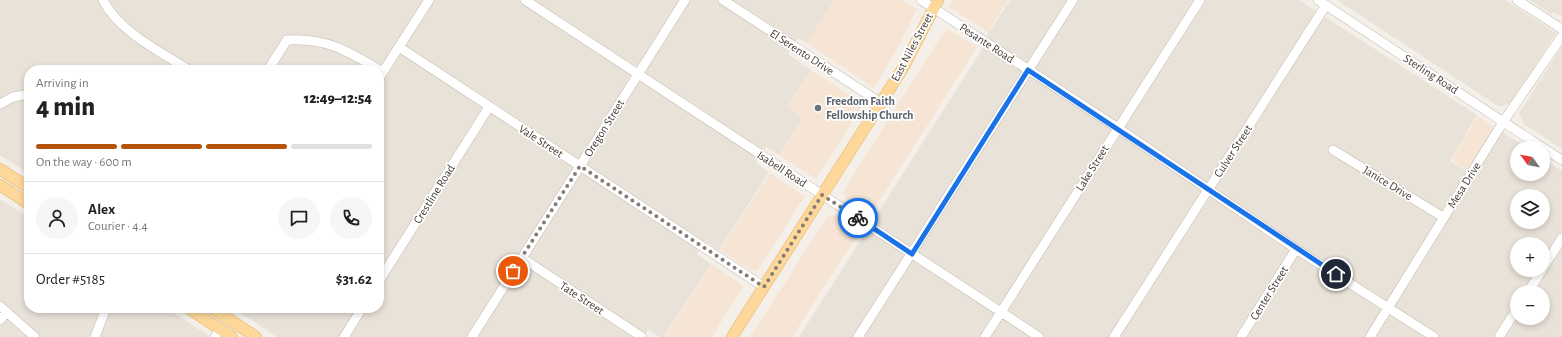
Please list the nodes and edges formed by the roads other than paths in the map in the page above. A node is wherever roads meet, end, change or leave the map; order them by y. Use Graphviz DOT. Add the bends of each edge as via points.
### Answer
graph roads {
  1 [pos="103,0"];
  2 [pos="429,0"];
  3 [pos="525,0"];
  4 [pos="685,0"];
  5 [pos="723,0"];
  6 [pos="921,0"];
  7 [pos="1073,0"];
  8 [pos="1200,0"];
  9 [pos="1517,0"];
  10 [pos="1322,3"];
  11 [pos="936,4"];
  12 [pos="1562,29"];
  13 [pos="1562,36"];
  14 [pos="399,47"];
  15 [pos="181,65"];
  16 [pos="271,65"];
  17 [pos="368,65"];
  18 [pos="384,68"];
  19 [pos="1028,70"];
  20 [pos="638,74"];
  21 [pos="24,95"];
  22 [pos="880,103"];
  23 [pos="0,104"];
  24 [pos="489,107"];
  25 [pos="1503,122"];
  26 [pos="1118,128"];
  27 [pos="1532,141"];
  28 [pos="1333,150"];
  29 [pos="1550,152"];
  30 [pos="1562,160"];
  31 [pos="580,166"];
  32 [pos="0,169"];
  33 [pos="0,185"];
  34 [pos="24,185"];
  35 [pos="1208,190"];
  36 [pos="822,195"];
  37 [pos="24,201"];
  38 [pos="1443,217"];
  39 [pos="1562,238"];
  40 [pos="1296,249"];
  41 [pos="912,254"];
  42 [pos="1550,257"];
  43 [pos="522,258"];
  44 [pos="384,273"];
  45 [pos="764,287"];
  46 [pos="1388,308"];
  47 [pos="4,309"];
  48 [pos="1001,312"];
  49 [pos="104,313"];
  50 [pos="194,313"];
  51 [pos="220,313"];
  52 [pos="359,313"];
  53 [pos="0,320"];
  54 [pos="1510,320"];
  55 [pos="217,333"];
  56 [pos="35,337"];
  57 [pos="95,337"];
  58 [pos="232,337"];
  59 [pos="256,337"];
  60 [pos="344,337"];
  61 [pos="472,337"];
  62 [pos="642,337"];
  63 [pos="732,337"];
  64 [pos="858,337"];
  65 [pos="985,337"];
  66 [pos="1039,337"];
  67 [pos="1114,337"];
  68 [pos="1241,337"];
  69 [pos="1370,337"];
  70 [pos="1434,337"];
  71 [pos="1499,337"];
  1 -- 15 [label="street" via="111,13 128,30"];
  2 -- 14 [label="street"];
  3 -- 20 [label="street, Isabell Road"];
  4 -- 20 [label="street, Oregon Street"];
  5 -- 22 [label="street, El Serento Drive"];
  6 -- 11 [label="street, Pesante Road"];
  7 -- 19 [label="street"];
  8 -- 26 [label="street, Lake Street"];
  9 -- 12 [label="street"];
  10 -- 25 [label="street, Sterling Road"];
  10 -- 35 [label="street, Culver Street"];
  11 -- 19 [label="street, Pesante Road"];
  11 -- 22 [label="main road, East Niles Street" via="903,68"];
  13 -- 25 [label="street, Mesa Drive"];
  14 -- 18 [label="street"];
  14 -- 24 [label="street, Vale Street"];
  16 -- 17 [label="street" via="287,40 301,39 330,43 343,48"];
  19 -- 26 [label="street, Pesante Road"];
  19 -- 41 [label="street"];
  20 -- 31 [label="street, Oregon Street"];
  20 -- 36 [label="street, Isabell Road"];
  21 -- 23 [label="street"];
  22 -- 36 [label="main road, East Niles Street"];
  24 -- 31 [label="street, Vale Street"];
  24 -- 44 [label="street, Crestline Road"];
  25 -- 27 [label="street, Sterling Road"];
  25 -- 38 [label="street, Mesa Drive"];
  26 -- 35 [label="street, Pesante Road"];
  26 -- 48 [label="street, Lake Street"];
  28 -- 38 [label="street, Janice Drive"];
  29 -- 30 [label="street, Sterling Road"];
  31 -- 43 [label="street, Oregon Street"];
  31 -- 45 [label="street, Vale Street"];
  32 -- 34 [label="main road"];
  33 -- 37 [label="main road"];
  35 -- 40 [label="street, Pesante Road"];
  35 -- 67 [label="street, Culver Street"];
  36 -- 41 [label="street, Isabell Road"];
  36 -- 45 [label="main road, East Niles Street"];
  38 -- 46 [label="street, Mesa Drive"];
  39 -- 42 [label="street"];
  40 -- 46 [label="street, Pesante Road"];
  40 -- 68 [label="street, Center Street"];
  41 -- 48 [label="street, Isabell Road"];
  41 -- 64 [label="street"];
  43 -- 61 [label="street, Oregon Street"];
  43 -- 62 [label="street, Tate Street"];
  45 -- 63 [label="main road, East Niles Street"];
  46 -- 69 [label="street, Mesa Drive"];
  46 -- 70 [label="street, Pesante Road"];
  47 -- 53 [label="street"];
  47 -- 56 [label="street"];
  48 -- 65 [label="street, Lake Street"];
  48 -- 66 [label="street, Isabell Road"];
  49 -- 57 [label="street"];
  50 -- 55 [label="main road"];
  51 -- 59 [label="main road"];
  52 -- 60 [label="street"];
  54 -- 71 [label="street"];
  55 -- 58 [label="main road"];
}
